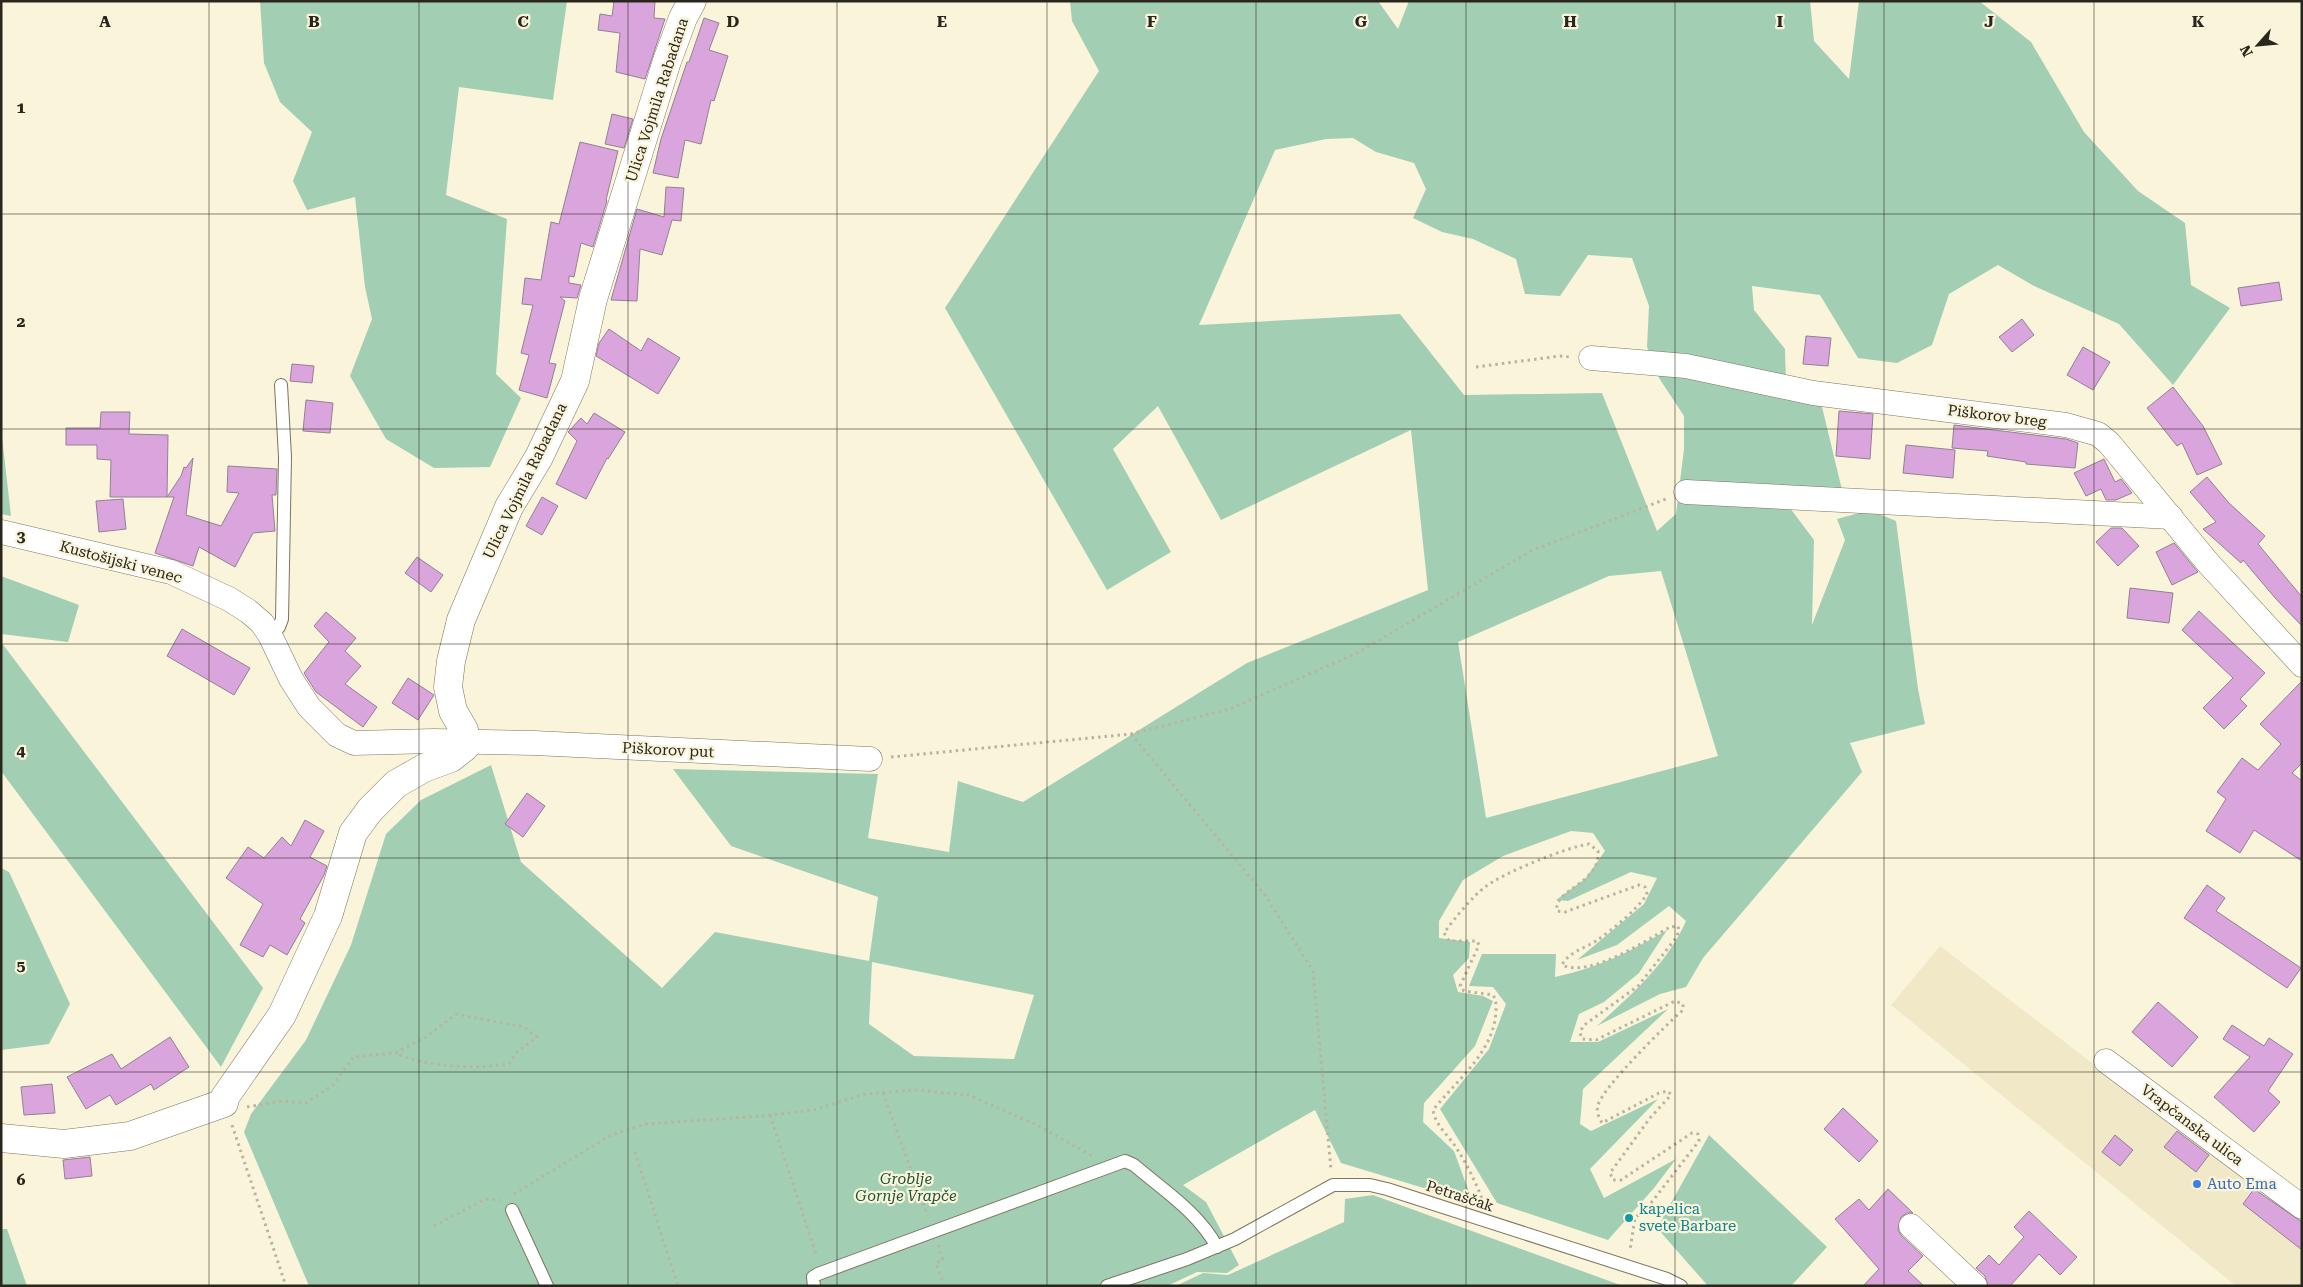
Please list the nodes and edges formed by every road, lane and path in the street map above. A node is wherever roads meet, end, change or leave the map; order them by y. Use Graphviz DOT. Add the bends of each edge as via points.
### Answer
graph roads {
  1 [pos="692,1"];
  2 [pos="1591,358"];
  3 [pos="1476,367"];
  4 [pos="282,384"];
  5 [pos="1686,492"];
  6 [pos="2171,517"];
  7 [pos="1,532"];
  8 [pos="270,635"];
  9 [pos="2300,662"];
  10 [pos="1131,734"];
  11 [pos="466,742"];
  12 [pos="870,759"];
  13 [pos="395,1053"];
  14 [pos="2106,1061"];
  15 [pos="883,1093"];
  16 [pos="225,1107"];
  17 [pos="770,1115"];
  18 [pos="1,1138"];
  19 [pos="634,1152"];
  20 [pos="1113,1165"];
  21 [pos="1333,1186"];
  22 [pos="511,1196"];
  23 [pos="509,1205"];
  24 [pos="2302,1207"];
  25 [pos="1492,1224"];
  26 [pos="434,1226"];
  27 [pos="1911,1226"];
  28 [pos="933,1230"];
  29 [pos="1217,1246"];
  30 [pos="1627,1266"];
  31 [pos="823,1272"];
  32 [pos="286,1286"];
  33 [pos="546,1286"];
  34 [pos="678,1286"];
  35 [pos="814,1286"];
  36 [pos="944,1286"];
  37 [pos="1107,1286"];
  38 [pos="1681,1286"];
  39 [pos="1975,1286"];
  1 -- 11 [label="street, Ulica Vojmila Rabadana" via="667,62 593,299 574,381 539,457 508,507 461,620 448,687 453,711 464,730"];
  2 -- 3 [label="path" via="1560,356"];
  2 -- 6 [label="street, Piškorov breg" via="1686,366 1813,393 2066,424 2098,434 2109,443"];
  4 -- 8 [label="lane" via="282,619"];
  5 -- 6 [label="street"];
  5 -- 10 [label="path" via="1531,551 1356,653 1230,709"];
  6 -- 9 [label="street, Piškorov breg" via="2209,564"];
  7 -- 8 [label="street, Kustošijski venec" via="172,572 229,598 262,623"];
  8 -- 11 [label="street, Kustošijski venec" via="308,707 337,735 365,744"];
  10 -- 12 [label="path"];
  10 -- 21 [label="path" via="1266,895 1313,971"];
  11 -- 12 [label="street, Piškorov put"];
  11 -- 16 [label="street" via="459,753 396,784 353,833 328,916 286,1006 225,1097"];
  13 -- 13 [label="path" via="456,1014 524,1027 537,1037 517,1052 510,1063 495,1067 409,1059"];
  13 -- 16 [label="path" via="353,1057 333,1085 306,1103 283,1101"];
  14 -- 24 [label="street, Vrapčanska ulica"];
  15 -- 17 [label="path" via="866,1094 813,1110"];
  15 -- 20 [label="path" via="915,1090 969,1096 1037,1124 1071,1146"];
  15 -- 28 [label="path"];
  16 -- 18 [label="street" via="130,1136 64,1144"];
  16 -- 32 [label="path"];
  17 -- 22 [label="path" via="646,1124 611,1135"];
  17 -- 31 [label="path"];
  19 -- 34 [label="path"];
  20 -- 28 [label="lane"];
  20 -- 29 [label="lane" via="1125,1161 1134,1165 1196,1218"];
  21 -- 25 [label="lane, Petraščak" via="1370,1185"];
  21 -- 29 [label="lane, Petraščak"];
  23 -- 26 [label="path" via="486,1199"];
  23 -- 33 [label="lane"];
  25 -- 30 [label="lane, Petraščak"];
  25 -- 30 [label="path" via="1476,1183 1432,1110 1486,1046 1496,1020 1496,999 1493,995 1464,991 1460,986 1475,958 1477,941 1450,941 1444,933 1485,886 1576,846 1589,844 1598,851 1591,876 1560,898 1557,911 1565,912 1639,885 1645,887 1647,894 1641,903 1596,940 1566,957 1562,965 1570,969 1592,965 1625,952 1670,927 1678,926 1679,930 1638,986 1583,1026 1580,1033 1582,1040 1596,1040 1676,1001 1683,1004 1683,1010 1611,1085 1598,1105 1602,1123 1659,1093 1668,1091 1671,1095 1610,1173 1613,1180 1621,1180 1692,1133 1698,1134 1699,1140 1636,1218"];
  27 -- 39 [label="street"];
  28 -- 31 [label="lane"];
  28 -- 36 [label="path" via="943,1260 936,1263"];
  29 -- 37 [label="lane, Petraščak"];
  30 -- 38 [label="lane, Petraščak"];
  31 -- 35 [label="lane" via="813,1277"];
}
